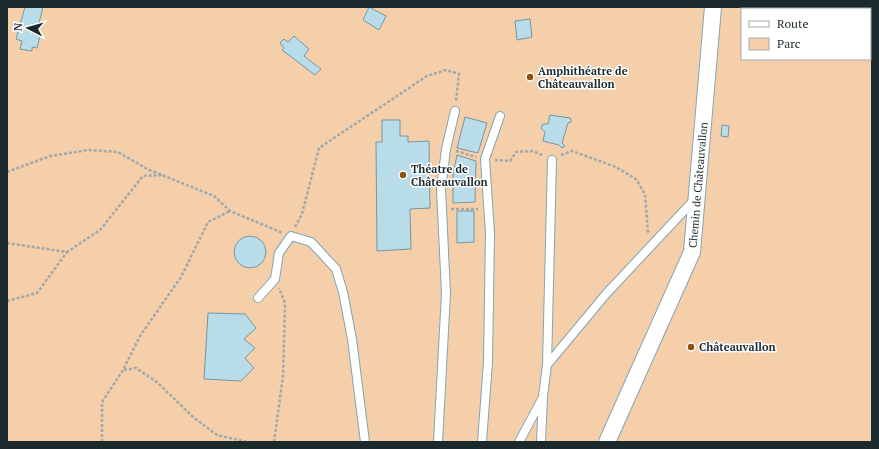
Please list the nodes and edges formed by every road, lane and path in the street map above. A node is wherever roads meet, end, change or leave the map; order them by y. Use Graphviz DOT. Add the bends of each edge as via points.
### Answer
graph roads {
  1 [pos="713,7"];
  2 [pos="455,111"];
  3 [pos="500,116"];
  4 [pos="446,148"];
  5 [pos="485,159"];
  6 [pos="552,160"];
  7 [pos="7,172"];
  8 [pos="165,175"];
  9 [pos="697,197"];
  10 [pos="488,208"];
  11 [pos="442,209"];
  12 [pos="230,211"];
  13 [pos="291,236"];
  14 [pos="7,243"];
  15 [pos="649,247"];
  16 [pos="66,252"];
  17 [pos="275,279"];
  18 [pos="258,298"];
  19 [pos="7,302"];
  20 [pos="547,365"];
  21 [pos="123,370"];
  22 [pos="543,396"];
  23 [pos="102,442"];
  24 [pos="247,442"];
  25 [pos="274,442"];
  26 [pos="365,442"];
  27 [pos="438,442"];
  28 [pos="482,442"];
  29 [pos="519,442"];
  30 [pos="541,442"];
  31 [pos="608,442"];
  1 -- 9 [label="street, Chemin de Châteauvallon"];
  2 -- 4 [label="lane"];
  2 -- 13 [label="path" via="459,74 446,70 427,76 319,148 302,214"];
  3 -- 5 [label="lane"];
  4 -- 5 [label="path"];
  4 -- 11 [label="lane" via="441,189"];
  5 -- 6 [label="path" via="510,161 516,152 533,151"];
  5 -- 10 [label="lane"];
  6 -- 15 [label="path" via="572,151 616,167 636,179 645,194"];
  6 -- 20 [label="lane"];
  7 -- 8 [label="path" via="50,156 89,150 118,152 147,169"];
  8 -- 12 [label="path" via="214,196"];
  8 -- 16 [label="path" via="143,176 100,230"];
  9 -- 15 [label="lane"];
  9 -- 31 [label="street, Chemin de Châteauvallon" via="692,252"];
  10 -- 11 [label="path"];
  10 -- 28 [label="lane" via="488,354"];
  11 -- 27 [label="lane" via="446,293"];
  12 -- 13 [label="path"];
  12 -- 21 [label="path" via="208,222 181,277 140,336"];
  13 -- 17 [label="lane" via="279,253"];
  13 -- 26 [label="lane" via="311,242 336,270 352,339"];
  14 -- 16 [label="path"];
  15 -- 20 [label="lane"];
  16 -- 19 [label="path" via="37,293"];
  17 -- 18 [label="lane"];
  17 -- 25 [label="path" via="285,303 283,376"];
  20 -- 22 [label="lane"];
  21 -- 23 [label="path" via="102,402"];
  21 -- 24 [label="path" via="136,368 158,383 216,435"];
  22 -- 29 [label="lane"];
  22 -- 30 [label="lane"];
}
